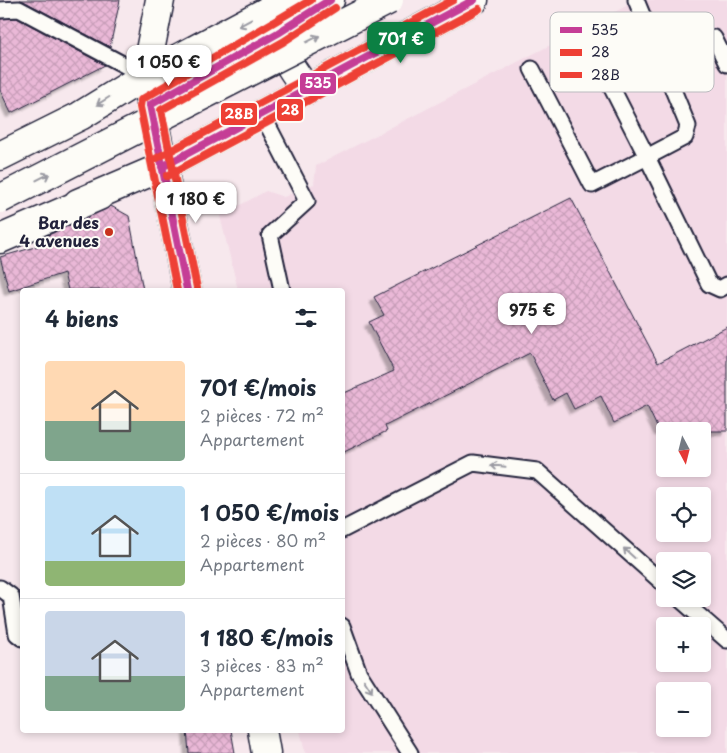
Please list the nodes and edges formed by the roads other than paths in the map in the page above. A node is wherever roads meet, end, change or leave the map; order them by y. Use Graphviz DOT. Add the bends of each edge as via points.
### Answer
graph roads {
  1 [pos="160,0"];
  2 [pos="288,0"];
  3 [pos="330,0"];
  4 [pos="389,0"];
  5 [pos="474,0"];
  6 [pos="636,0"];
  7 [pos="0,10"];
  8 [pos="641,12"];
  9 [pos="278,33"];
  10 [pos="714,38"];
  11 [pos="727,64"];
  12 [pos="532,69"];
  13 [pos="145,76"];
  14 [pos="307,90"];
  15 [pos="614,92"];
  16 [pos="673,92"];
  17 [pos="150,105"];
  18 [pos="262,114"];
  19 [pos="0,156"];
  20 [pos="648,157"];
  21 [pos="162,167"];
  22 [pos="99,196"];
  23 [pos="0,199"];
  24 [pos="0,231"];
  25 [pos="0,240"];
  26 [pos="727,285"];
  27 [pos="187,288"];
  28 [pos="282,288"];
  29 [pos="345,528"];
  30 [pos="656,578"];
  31 [pos="0,588"];
  32 [pos="689,607"];
  33 [pos="345,634"];
  34 [pos="20,636"];
  35 [pos="727,640"];
  36 [pos="263,733"];
  37 [pos="266,753"];
  38 [pos="410,753"];
  1 -- 13 [label="main road"];
  2 -- 13 [label="main road, one-way"];
  3 -- 9 [label="main road"];
  23 -- 4 [label="main road, one-way, bridge"];
  5 -- 14 [label="main road"];
  6 -- 8 [label="lane"];
  7 -- 13 [label="lane" via="19,9"];
  9 -- 14 [label="main road" via="280,48"];
  9 -- 17 [label="main road"];
  10 -- 11 [label="lane"];
  12 -- 20 [label="lane" via="592,186"];
  13 -- 17 [label="main road"];
  13 -- 19 [label="main road, one-way" via="80,116"];
  14 -- 18 [label="main road"];
  15 -- 20 [label="lane"];
  16 -- 20 [label="lane" via="688,126 685,137"];
  17 -- 21 [label="main road"];
  18 -- 21 [label="main road"];
  18 -- 28 [label="lane" via="307,201 270,235"];
  20 -- 26 [label="lane" via="709,284 720,288"];
  21 -- 22 [label="main road"];
  21 -- 27 [label="main road"];
  22 -- 24 [label="main road"];
  22 -- 25 [label="main road"];
  30 -- 29 [label="lane, one-way" via="537,471 473,463"];
  31 -- 34 [label="lane" via="11,596"];
  32 -- 35 [label="lane"];
  33 -- 38 [label="lane, one-way" via="359,673"];
  36 -- 37 [label="main road"];
}
